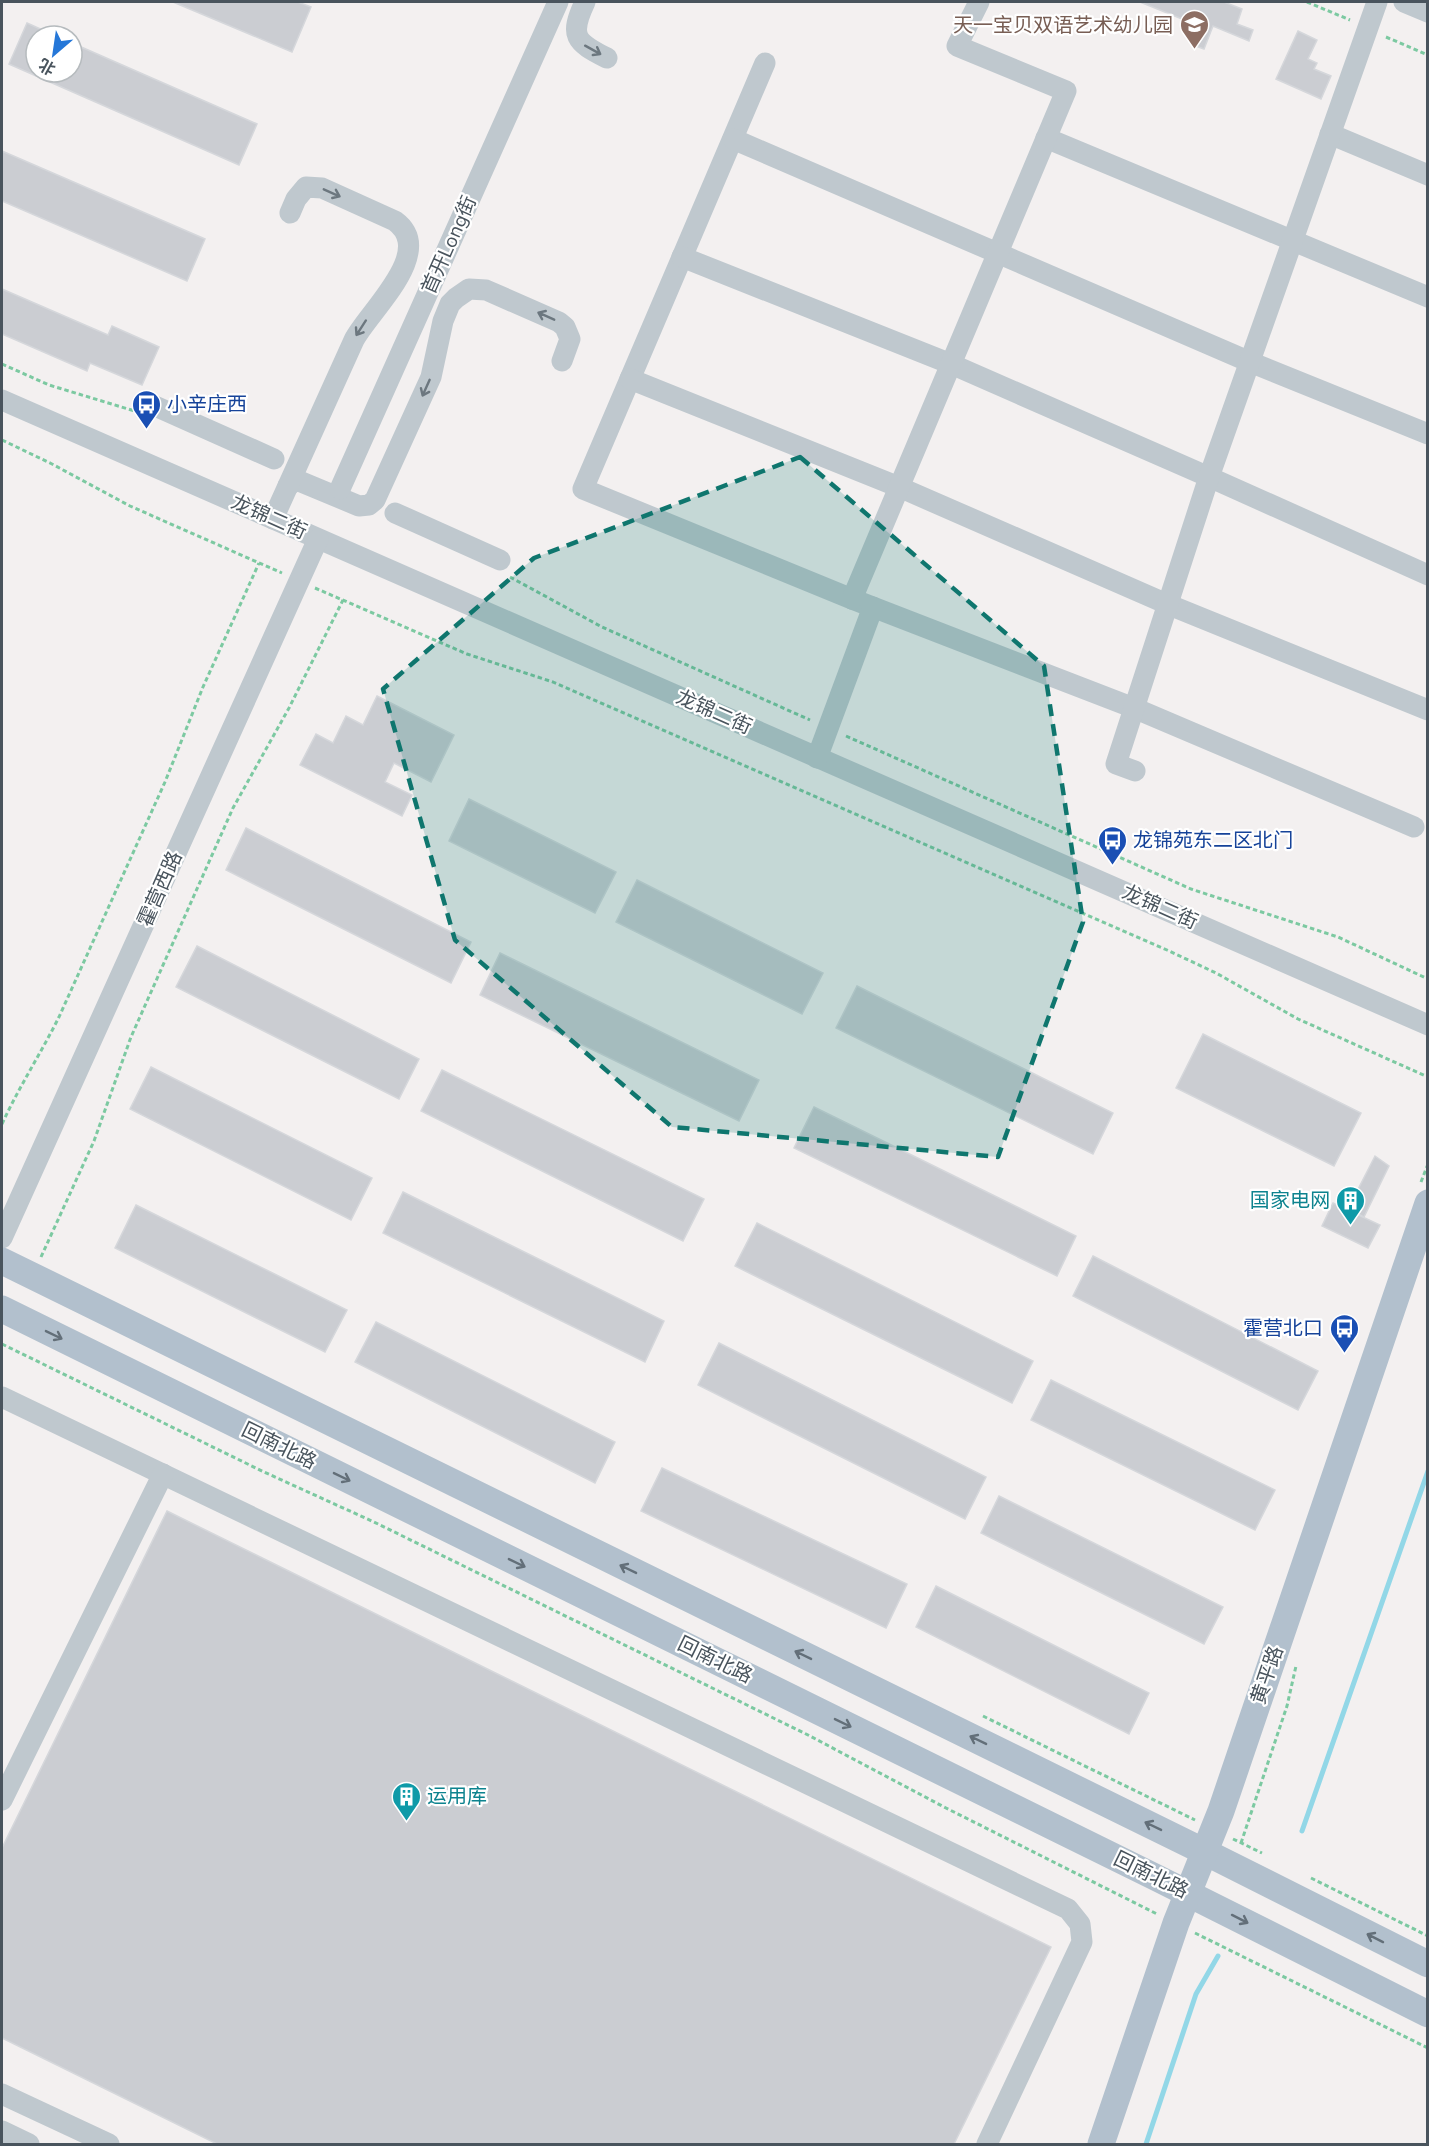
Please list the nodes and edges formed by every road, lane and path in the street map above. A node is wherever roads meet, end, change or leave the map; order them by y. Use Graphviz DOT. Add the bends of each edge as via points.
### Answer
graph roads {
  1 [pos="558,2"];
  2 [pos="585,2"];
  3 [pos="979,2"];
  4 [pos="1377,2"];
  5 [pos="1404,2"];
  6 [pos="1428,12"];
  7 [pos="607,58"];
  8 [pos="765,63"];
  9 [pos="1330,134"];
  10 [pos="1046,138"];
  11 [pos="733,139"];
  12 [pos="1428,175"];
  13 [pos="290,213"];
  14 [pos="1292,242"];
  15 [pos="998,252"];
  16 [pos="682,257"];
  17 [pos="1428,297"];
  18 [pos="562,361"];
  19 [pos="1250,362"];
  20 [pos="2,364"];
  21 [pos="951,364"];
  22 [pos="630,379"];
  23 [pos="2,400"];
  24 [pos="151,410"];
  25 [pos="1428,434"];
  26 [pos="2,440"];
  27 [pos="274,459"];
  28 [pos="308,474"];
  29 [pos="1209,477"];
  30 [pos="288,486"];
  31 [pos="899,487"];
  32 [pos="340,489"];
  33 [pos="364,499"];
  34 [pos="273,519"];
  35 [pos="403,519"];
  36 [pos="318,539"];
  37 [pos="245,557"];
  38 [pos="259,563"];
  39 [pos="502,567"];
  40 [pos="1428,575"];
  41 [pos="852,599"];
  42 [pos="344,600"];
  43 [pos="348,602"];
  44 [pos="1167,604"];
  45 [pos="873,607"];
  46 [pos="1134,708"];
  47 [pos="1428,710"];
  48 [pos="828,728"];
  49 [pos="817,758"];
  50 [pos="1136,771"];
  51 [pos="1414,827"];
  52 [pos="1428,979"];
  53 [pos="1428,1025"];
  54 [pos="1428,1077"];
  55 [pos="2,1124"];
  56 [pos="1428,1203"];
  57 [pos="54,1229"];
  58 [pos="2,1238"];
  59 [pos="2,1261"];
  60 [pos="2,1309"];
  61 [pos="2,1344"];
  62 [pos="2,1397"];
  63 [pos="162,1474"];
  64 [pos="2,1800"];
  65 [pos="1205,1852"];
  66 [pos="1305,1875"];
  67 [pos="1188,1893"];
  68 [pos="1136,1903"];
  69 [pos="1428,1936"];
  70 [pos="1218,1944"];
  71 [pos="1428,1964"];
  72 [pos="1428,2014"];
  73 [pos="1428,2048"];
  74 [pos="2,2094"];
  75 [pos="2,2132"];
  76 [pos="29,2145"];
  77 [pos="109,2145"];
  78 [pos="987,2145"];
  79 [pos="1101,2145"];
  1 -- 32 [label="street, 首开Long街"];
  2 -- 7 [label="street, one-way" via="576,27 578,38 585,47"];
  3 -- 10 [label="street" via="957,46 1066,91"];
  4 -- 9 [label="street"];
  5 -- 6 [label="street"];
  8 -- 11 [label="street"];
  9 -- 12 [label="street"];
  9 -- 14 [label="street"];
  10 -- 14 [label="street"];
  10 -- 15 [label="street"];
  11 -- 15 [label="street"];
  11 -- 16 [label="street"];
  13 -- 30 [label="street, one-way" via="306,187 322,188 395,221 402,226 408,244 391,290 354,340"];
  14 -- 17 [label="street"];
  14 -- 19 [label="street"];
  15 -- 19 [label="street"];
  15 -- 21 [label="street"];
  16 -- 21 [label="street"];
  16 -- 22 [label="street"];
  18 -- 30 [label="street, one-way" via="570,339 559,322 486,290 469,289 456,298 446,313 431,377 375,500 359,506 299,481"];
  19 -- 25 [label="street"];
  19 -- 29 [label="street"];
  20 -- 24 [label="path" via="49,385"];
  21 -- 29 [label="street"];
  21 -- 31 [label="street"];
  22 -- 31 [label="street"];
  22 -- 41 [label="street" via="583,489"];
  23 -- 34 [label="street, 龙锦二街"];
  24 -- 27 [label="street"];
  26 -- 37 [label="path" via="130,506"];
  28 -- 32 [label="street"];
  29 -- 40 [label="street"];
  29 -- 44 [label="street"];
  30 -- 34 [label="street"];
  31 -- 41 [label="street"];
  31 -- 44 [label="street"];
  32 -- 33 [label="street"];
  34 -- 36 [label="street, 龙锦二街"];
  35 -- 39 [label="street"];
  36 -- 49 [label="street, 龙锦二街"];
  36 -- 58 [label="street, 霍营西路"];
  38 -- 55 [label="path" via="59,1017"];
  39 -- 48 [label="path" via="602,627"];
  41 -- 45 [label="street"];
  42 -- 57 [label="path" via="233,808 131,1037 98,1131"];
  43 -- 54 [label="path" via="466,654 554,682 1167,950 1298,1019"];
  44 -- 46 [label="street"];
  44 -- 47 [label="street"];
  45 -- 46 [label="street"];
  45 -- 48 [label="street"];
  46 -- 50 [label="street" via="1116,764"];
  46 -- 51 [label="street"];
  48 -- 49 [label="street"];
  48 -- 52 [label="path" via="1191,889 1338,937"];
  49 -- 53 [label="street, 龙锦二街"];
  56 -- 65 [label="main road, 黄平路"];
  65 -- 59 [label="main road, one-way"];
  60 -- 67 [label="main road, 回南北路, one-way"];
  61 -- 68 [label="path" via="797,1730"];
  62 -- 63 [label="street"];
  63 -- 64 [label="street"];
  63 -- 78 [label="street" via="1068,1909 1080,1924 1082,1942"];
  65 -- 67 [label="main road, 黄平路"];
  71 -- 65 [label="main road, one-way"];
  66 -- 69 [label="path"];
  67 -- 72 [label="main road, 回南北路, one-way"];
  67 -- 79 [label="main road, 黄平路"];
  70 -- 73 [label="path"];
  74 -- 77 [label="street"];
  75 -- 76 [label="street"];
}
